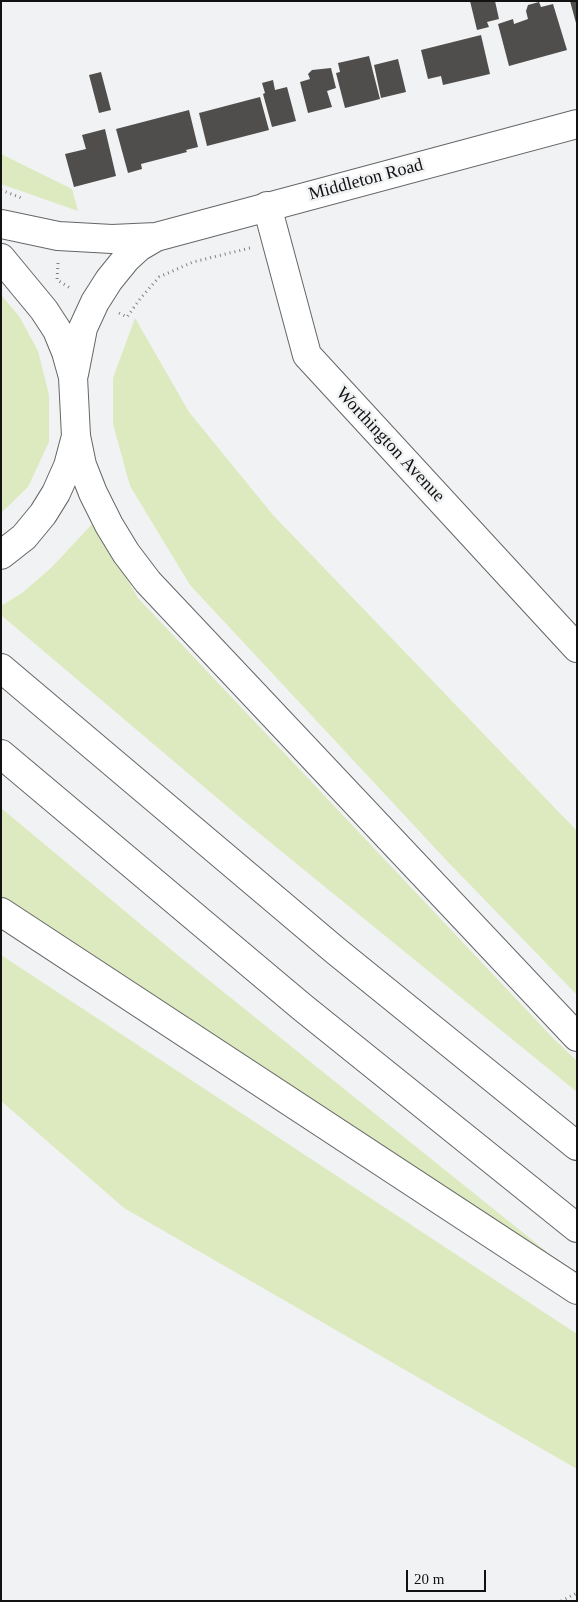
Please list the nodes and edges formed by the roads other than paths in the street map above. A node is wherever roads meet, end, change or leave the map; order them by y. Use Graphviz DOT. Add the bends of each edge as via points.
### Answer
graph roads {
  1 [pos="577,124"];
  2 [pos="267,206"];
  3 [pos="1,224"];
  4 [pos="156,237"];
  5 [pos="1,258"];
  6 [pos="74,377"];
  7 [pos="76,436"];
  8 [pos="1,555"];
  9 [pos="577,648"];
  10 [pos="1,668"];
  11 [pos="1,754"];
  12 [pos="1,912"];
  13 [pos="577,1037"];
  14 [pos="577,1146"];
  15 [pos="577,1228"];
  16 [pos="577,1290"];
  1 -- 2 [label="main road, Middleton Road"];
  2 -- 4 [label="main road, Middleton Road"];
  2 -- 9 [label="main road, Worthington Avenue" via="307,355"];
  3 -- 4 [label="main road, Middleton Road" via="58,236"];
  4 -- 6 [label="main road, Middleton Road" via="126,259 95,302 83,328"];
  5 -- 6 [label="main road" via="52,323"];
  6 -- 7 [label="main road"];
  7 -- 8 [label="main road" via="68,466 43,514 24,537"];
  7 -- 13 [label="main road" via="82,465 93,493 126,553 148,582"];
  10 -- 14 [label="main road" via="336,951"];
  11 -- 15 [label="main road" via="302,1007"];
  12 -- 16 [label="main road"];
}
